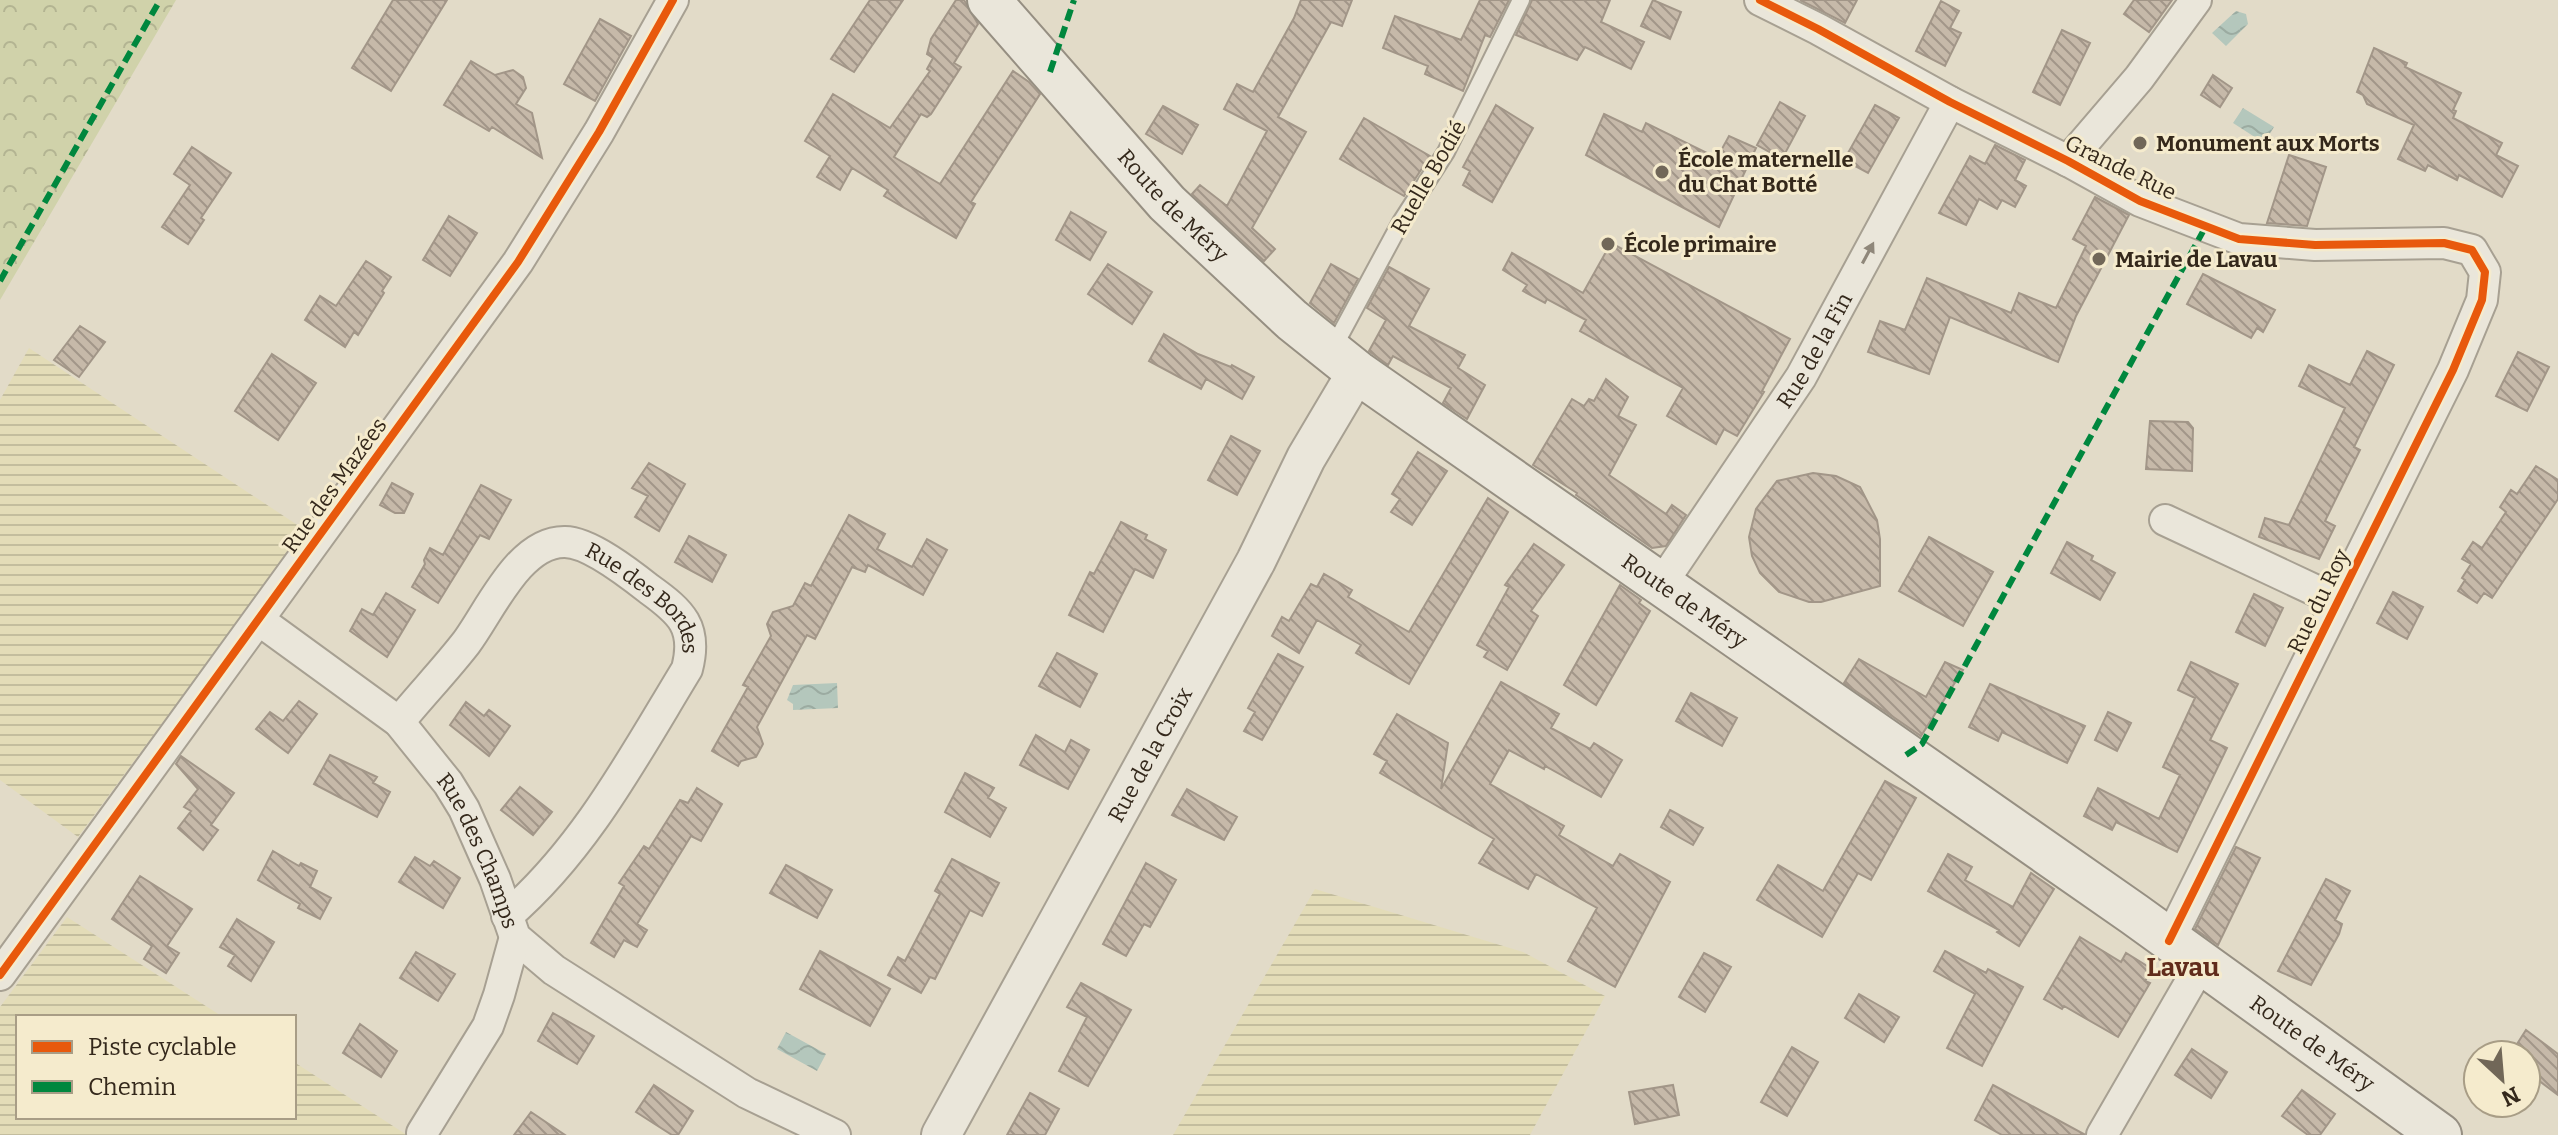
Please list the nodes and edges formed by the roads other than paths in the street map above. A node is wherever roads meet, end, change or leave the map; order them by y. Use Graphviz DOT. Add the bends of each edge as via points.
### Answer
graph roads {
  1 [pos="673,0"];
  2 [pos="989,0"];
  3 [pos="1521,0"];
  4 [pos="1760,0"];
  5 [pos="2196,0"];
  6 [pos="1950,102"];
  7 [pos="2068,161"];
  8 [pos="2485,272"];
  9 [pos="1344,362"];
  10 [pos="2165,520"];
  11 [pos="1660,586"];
  12 [pos="2338,601"];
  13 [pos="259,620"];
  14 [pos="399,722"];
  15 [pos="511,927"];
  16 [pos="2185,953"];
  17 [pos="0,975"];
  18 [pos="422,1133"];
  19 [pos="835,1135"];
  20 [pos="941,1135"];
  21 [pos="2102,1135"];
  22 [pos="2440,1135"];
  1 -- 13 [label="street, Rue des Mazées" via="518,262"];
  2 -- 9 [label="main road, Route de Méry" via="1167,203"];
  3 -- 9 [label="lane, Ruelle Bodié" via="1446,152 1401,222"];
  4 -- 6 [label="street, Grande Rue"];
  5 -- 7 [label="street"];
  6 -- 7 [label="street, Grande Rue"];
  11 -- 6 [label="street, Rue de la Fin, one-way" via="1801,377"];
  7 -- 8 [label="street, Grande Rue" via="2140,201 2239,239 2315,245 2444,243 2472,250"];
  8 -- 12 [label="street, Rue du Roy" via="2482,300 2453,370"];
  9 -- 11 [label="main road, Route de Méry"];
  9 -- 20 [label="street, Rue de la Croix" via="1306,458 1256,561"];
  10 -- 12 [label="street, Rue du Roy"];
  11 -- 16 [label="main road, Route de Méry"];
  12 -- 16 [label="street, Rue du Roy"];
  13 -- 14 [label="street, Rue des Champs"];
  13 -- 17 [label="street, Rue des Mazées"];
  14 -- 15 [label="street, Rue des Champs" via="464,809"];
  14 -- 15 [label="street, Rue des Bordes" via="467,642 516,569 549,544 586,546 673,606 684,620 691,635 687,669 597,815"];
  15 -- 18 [label="street" via="488,1026"];
  15 -- 19 [label="street, Rue des Champs" via="554,970 747,1093"];
  16 -- 21 [label="street, Rue du Roy"];
  16 -- 22 [label="main road, Route de Méry"];
}
